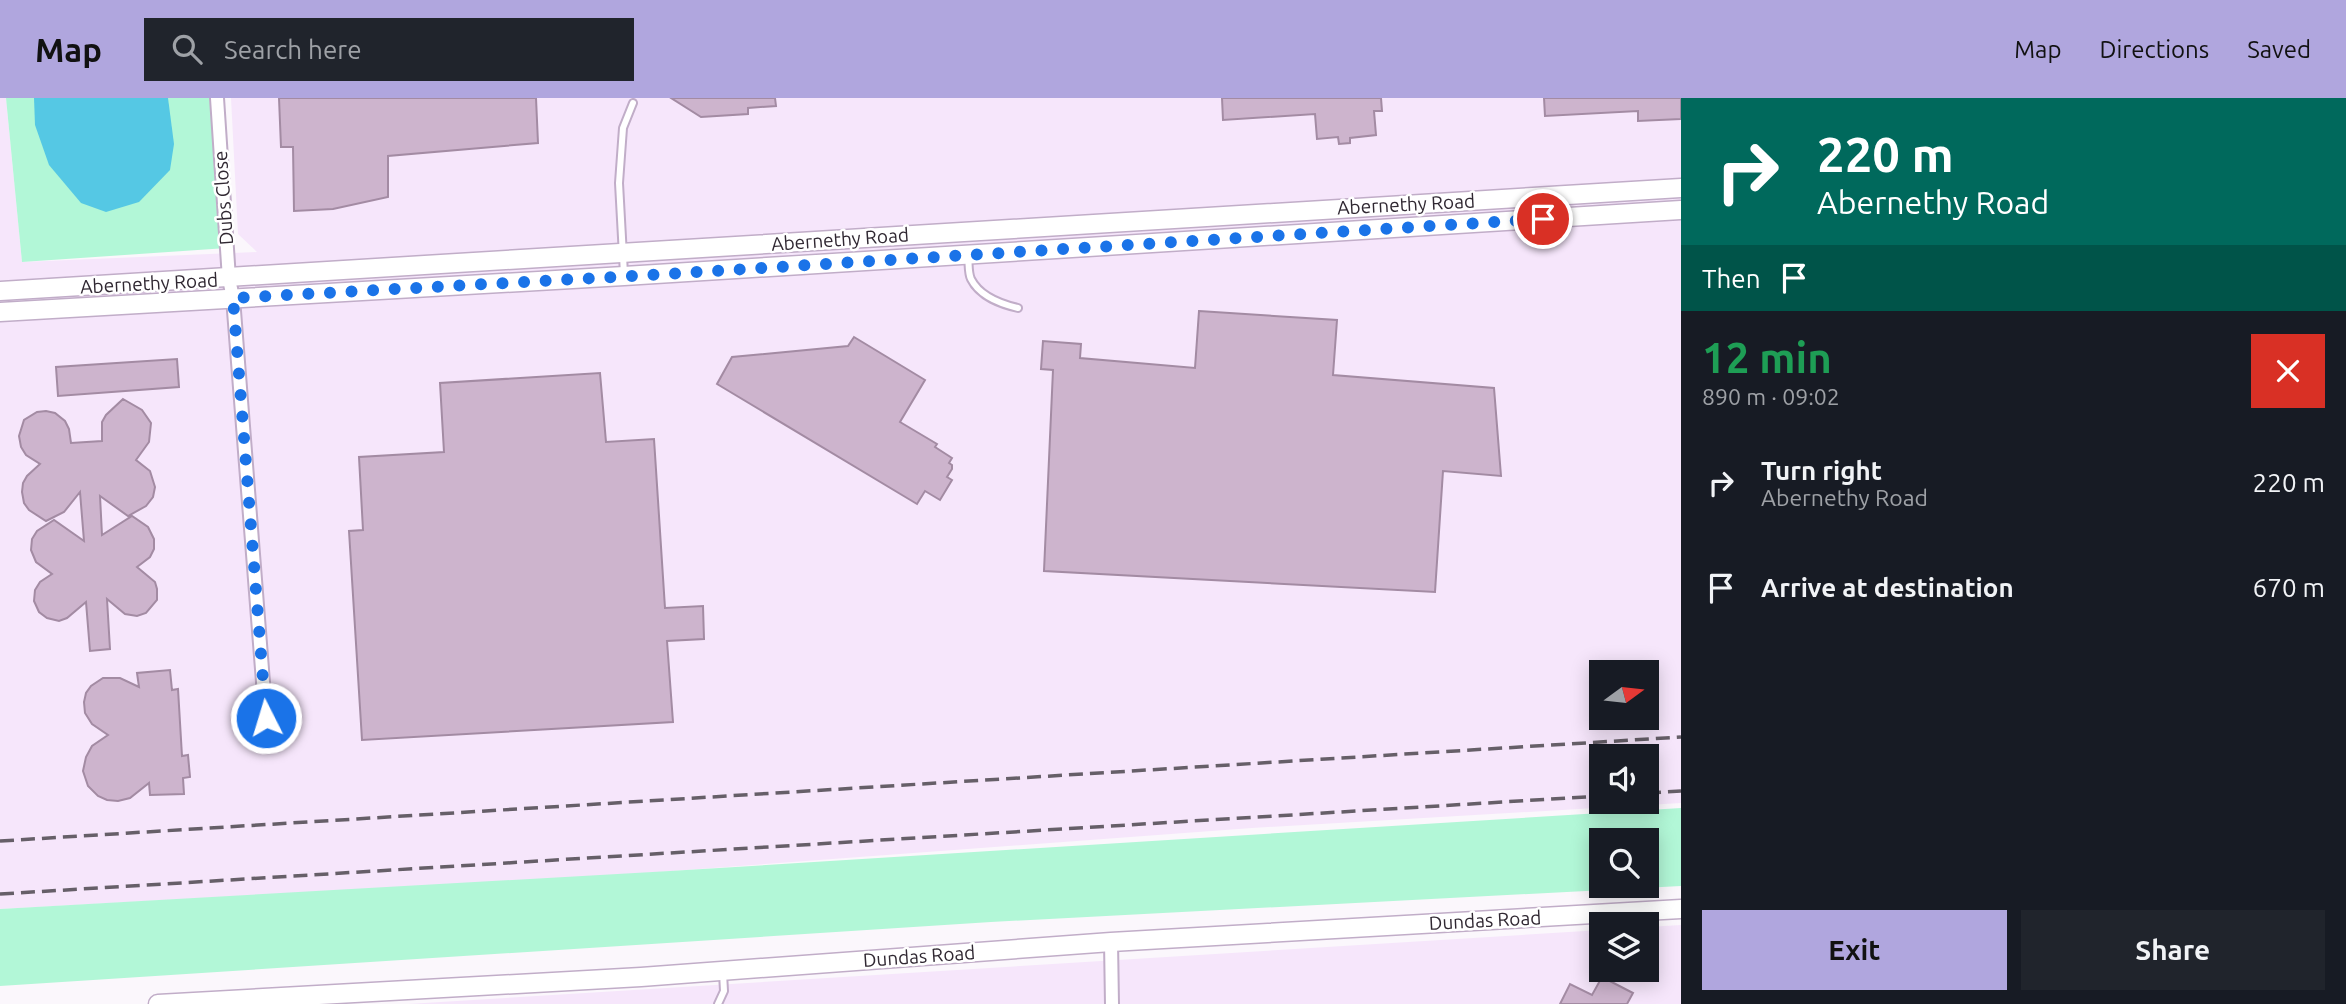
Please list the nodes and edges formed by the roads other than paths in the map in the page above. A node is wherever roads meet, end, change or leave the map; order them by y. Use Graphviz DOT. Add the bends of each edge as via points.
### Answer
graph roads {
  1 [pos="217,98"];
  2 [pos="633,103"];
  3 [pos="1681,188"];
  4 [pos="1487,200"];
  5 [pos="1681,210"];
  6 [pos="1488,222"];
  7 [pos="1008,229"];
  8 [pos="1009,252"];
  9 [pos="623,254"];
  10 [pos="968,255"];
  11 [pos="624,276"];
  12 [pos="229,279"];
  13 [pos="0,291"];
  14 [pos="233,298"];
  15 [pos="1018,308"];
  16 [pos="0,312"];
  17 [pos="268,746"];
  18 [pos="1681,909"];
  19 [pos="1111,942"];
  20 [pos="723,971"];
  21 [pos="263,1001"];
  22 [pos="158,1004"];
  23 [pos="718,1004"];
  24 [pos="1112,1004"];
  1 -- 12 [label="street, Dubs Close"];
  2 -- 9 [label="lane" via="623,128 619,183"];
  3 -- 4 [label="main road, Abernethy Road"];
  4 -- 6 [label="main road"];
  4 -- 7 [label="main road, Abernethy Road"];
  5 -- 6 [label="main road, Abernethy Road"];
  6 -- 8 [label="main road, Abernethy Road"];
  7 -- 8 [label="main road"];
  7 -- 9 [label="main road, Abernethy Road"];
  8 -- 10 [label="main road, Abernethy Road"];
  9 -- 11 [label="lane"];
  9 -- 12 [label="main road, Abernethy Road"];
  10 -- 11 [label="main road, Abernethy Road"];
  10 -- 15 [label="lane" via="971,279 983,294"];
  11 -- 14 [label="main road, Abernethy Road"];
  12 -- 13 [label="main road, Abernethy Road"];
  12 -- 14 [label="street, Dubs Close"];
  14 -- 16 [label="main road, Abernethy Road"];
  14 -- 17 [label="street, Dubs Close"];
  18 -- 19 [label="main road, Dundas Road"];
  19 -- 20 [label="main road, Dundas Road"];
  19 -- 24 [label="street"];
  20 -- 21 [label="main road, Dundas Road"];
  20 -- 23 [label="lane" via="724,992"];
  21 -- 22 [label="main road, Dundas Road"];
}
